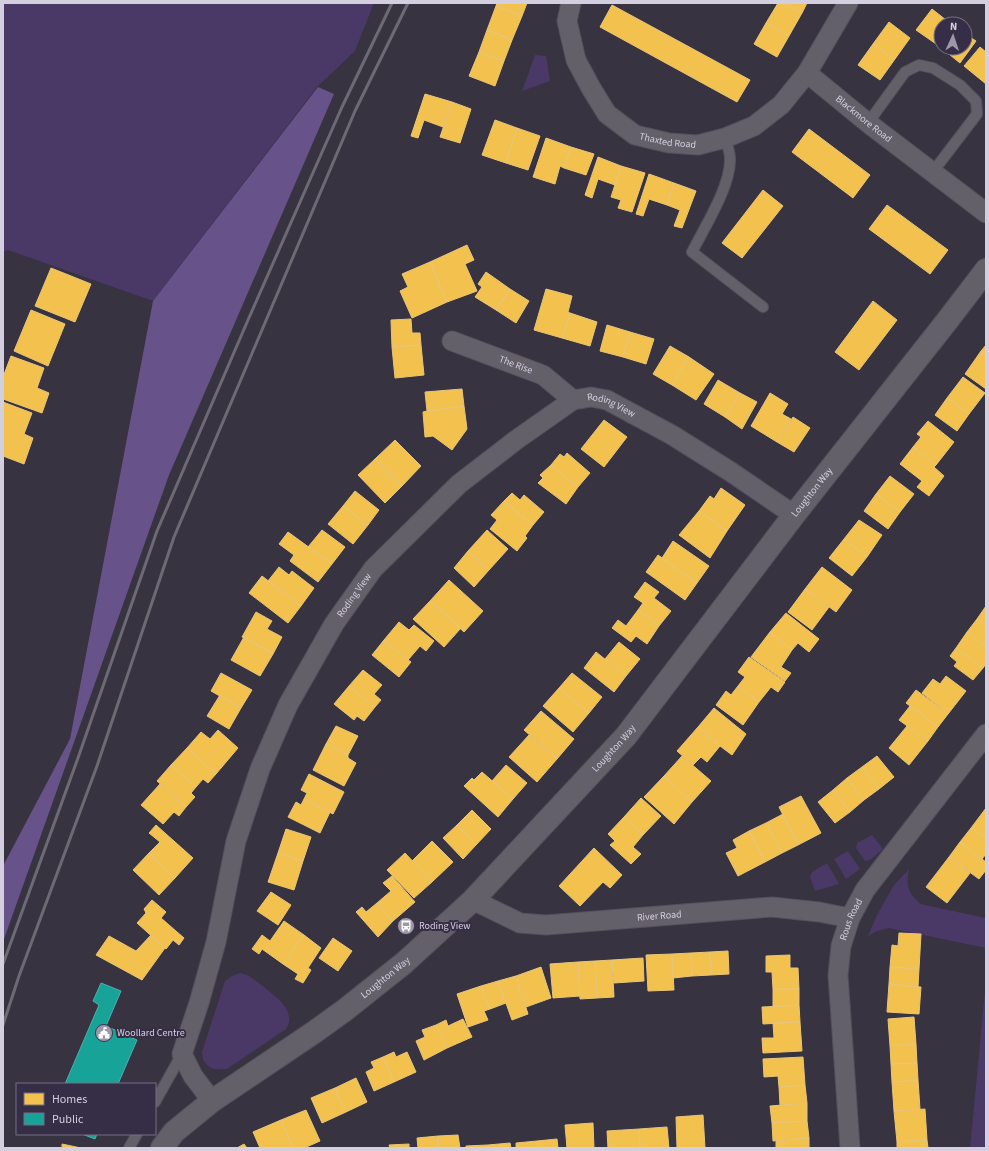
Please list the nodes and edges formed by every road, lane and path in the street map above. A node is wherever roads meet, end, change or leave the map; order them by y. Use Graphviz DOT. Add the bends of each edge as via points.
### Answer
graph roads {
  1 [pos="571,3"];
  2 [pos="848,3"];
  3 [pos="807,73"];
  4 [pos="868,123"];
  5 [pos="725,138"];
  6 [pos="932,173"];
  7 [pos="986,213"];
  8 [pos="986,270"];
  9 [pos="763,307"];
  10 [pos="452,341"];
  11 [pos="574,400"];
  12 [pos="794,515"];
  13 [pos="986,734"];
  14 [pos="473,900"];
  15 [pos="850,918"];
  16 [pos="182,1054"];
  17 [pos="156,1100"];
  18 [pos="212,1101"];
  19 [pos="136,1135"];
  20 [pos="129,1148"];
  21 [pos="162,1148"];
  22 [pos="850,1148"];
  1 -- 5 [label="street, Thaxted Road" via="567,21 576,60 607,114 635,135 669,143 698,145"];
  2 -- 3 [label="street"];
  3 -- 4 [label="street, Blackmore Road"];
  3 -- 5 [label="street, Thaxted Road" via="776,109 754,126"];
  4 -- 6 [label="street, Blackmore Road"];
  4 -- 6 [label="lane" via="905,72 919,65 933,68 960,85 976,101 976,114"];
  5 -- 9 [label="lane" via="730,158 729,175 692,252"];
  6 -- 7 [label="street, Blackmore Road"];
  8 -- 12 [label="street, Loughton Way"];
  10 -- 11 [label="street, The Rise" via="543,375"];
  11 -- 12 [label="street, Roding View" via="591,396 607,400 672,435"];
  11 -- 16 [label="street, Roding View" via="459,484 372,569 334,624 288,705 260,769 236,841 216,942"];
  12 -- 14 [label="street, Loughton Way" via="626,736"];
  13 -- 15 [label="street, Rous Road" via="865,890"];
  14 -- 15 [label="street, River Road" via="520,922 546,925 772,908 819,912"];
  14 -- 18 [label="street, Loughton Way" via="404,963 345,1010"];
  15 -- 22 [label="street, Rous Road" via="841,946 838,975"];
  16 -- 17 [label="lane"];
  16 -- 18 [label="street" via="193,1076"];
  18 -- 21 [label="street, Loughton Way" via="174,1132"];
  19 -- 20 [label="lane"];
}
